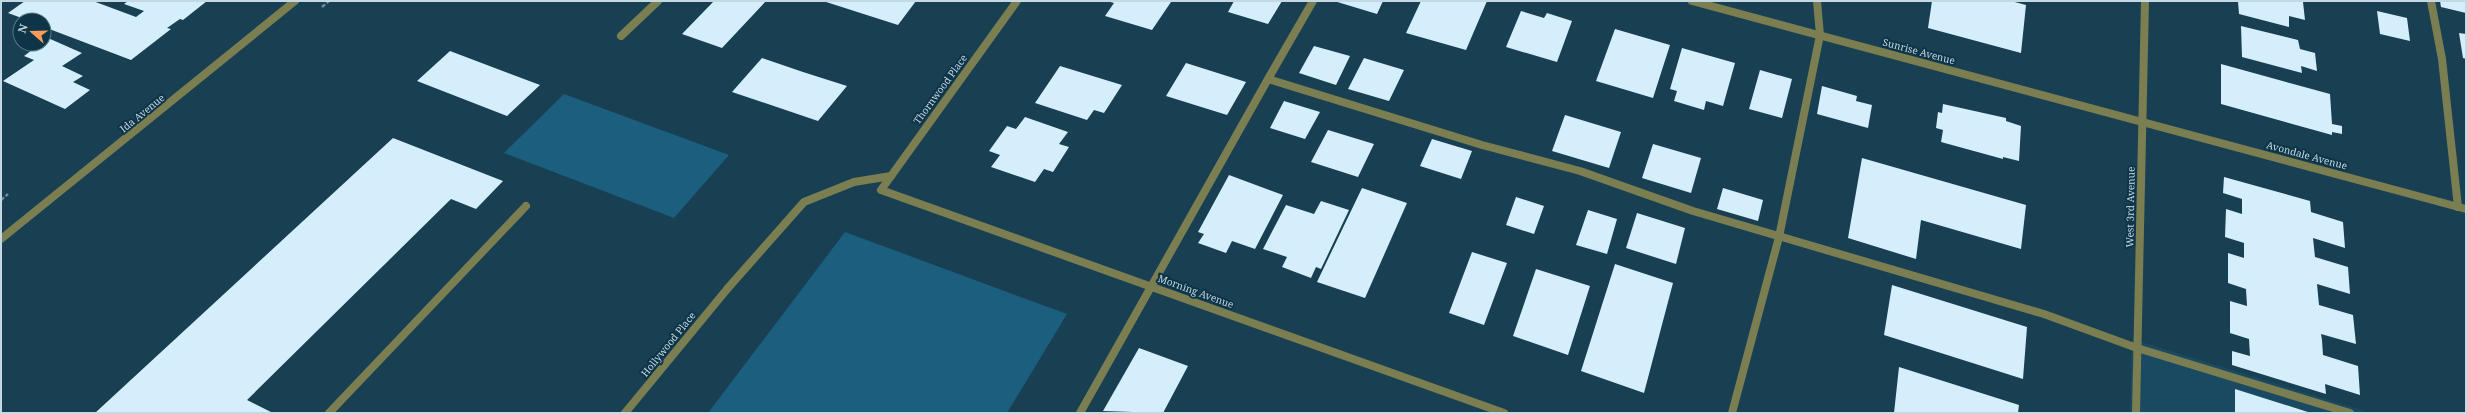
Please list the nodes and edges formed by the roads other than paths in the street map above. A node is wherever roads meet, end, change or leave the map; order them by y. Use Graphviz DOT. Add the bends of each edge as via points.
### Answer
graph roads {
  1 [pos="295,1"];
  2 [pos="658,1"];
  3 [pos="1018,1"];
  4 [pos="1313,1"];
  5 [pos="1692,1"];
  6 [pos="1817,1"];
  7 [pos="2145,1"];
  8 [pos="2431,1"];
  9 [pos="1820,35"];
  10 [pos="621,36"];
  11 [pos="1268,79"];
  12 [pos="2142,121"];
  13 [pos="890,176"];
  14 [pos="881,190"];
  15 [pos="526,206"];
  16 [pos="2458,207"];
  17 [pos="2466,209"];
  18 [pos="1779,236"];
  19 [pos="1,239"];
  20 [pos="1150,286"];
  21 [pos="2137,348"];
  22 [pos="329,413"];
  23 [pos="625,413"];
  24 [pos="1080,413"];
  25 [pos="1504,413"];
  26 [pos="1732,413"];
  27 [pos="2136,413"];
  28 [pos="2350,413"];
  1 -- 19 [label="street, Ida Avenue"];
  2 -- 10 [label="street"];
  3 -- 13 [label="street, Thornwood Place"];
  4 -- 11 [label="street"];
  5 -- 9 [label="street, Sunrise Avenue"];
  6 -- 9 [label="street"];
  7 -- 12 [label="street, West 3rd Avenue"];
  8 -- 16 [label="street" via="2442,60"];
  9 -- 12 [label="street, Sunrise Avenue"];
  9 -- 18 [label="street"];
  11 -- 18 [label="street" via="1482,145 1580,171 1693,211"];
  11 -- 20 [label="street"];
  12 -- 16 [label="street, Avondale Avenue"];
  12 -- 21 [label="street, West 3rd Avenue"];
  13 -- 14 [label="street, Thornwood Place"];
  13 -- 23 [label="street, Hollywood Place" via="854,182 804,202 728,288"];
  14 -- 20 [label="street, Morning Avenue"];
  15 -- 22 [label="street"];
  16 -- 17 [label="street, Avondale Avenue"];
  18 -- 21 [label="street" via="2044,314"];
  18 -- 26 [label="street"];
  20 -- 24 [label="street"];
  20 -- 25 [label="street, Morning Avenue"];
  21 -- 27 [label="street, West 3rd Avenue"];
  21 -- 28 [label="street"];
}
